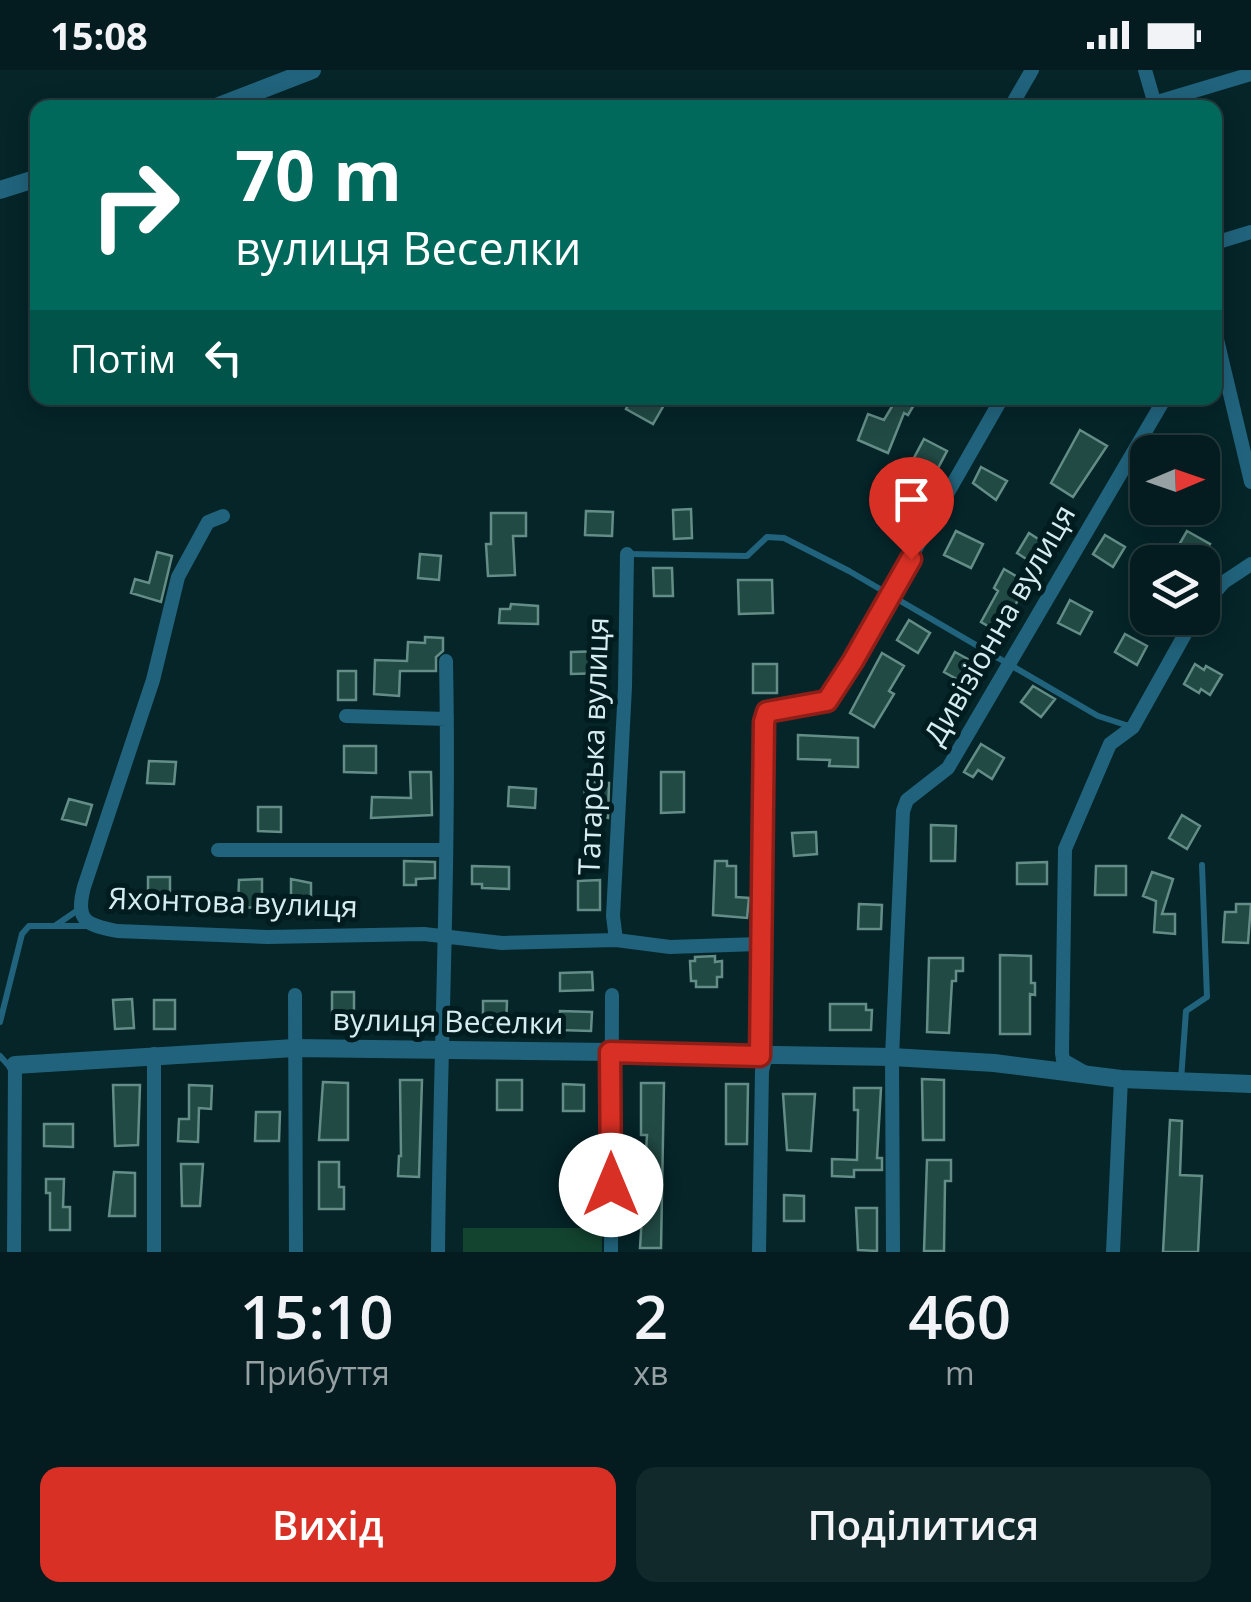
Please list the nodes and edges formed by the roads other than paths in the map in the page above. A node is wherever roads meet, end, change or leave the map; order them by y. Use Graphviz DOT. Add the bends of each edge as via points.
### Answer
graph roads {
  1 [pos="312,70"];
  2 [pos="1032,70"];
  3 [pos="1145,70"];
  4 [pos="1251,74"];
  5 [pos="235,100"];
  6 [pos="1015,100"];
  7 [pos="1154,100"];
  8 [pos="1170,100"];
  9 [pos="30,181"];
  10 [pos="0,190"];
  11 [pos="1251,232"];
  12 [pos="1222,241"];
  13 [pos="1222,364"];
  14 [pos="998,405"];
  15 [pos="1161,405"];
  16 [pos="1251,482"];
  17 [pos="223,516"];
  18 [pos="627,554"];
  19 [pos="1251,564"];
  20 [pos="1220,586"];
  21 [pos="890,596"];
  22 [pos="1184,635"];
  23 [pos="446,662"];
  24 [pos="1010,663"];
  25 [pos="346,716"];
  26 [pos="447,719"];
  27 [pos="1133,727"];
  28 [pos="218,850"];
  29 [pos="446,850"];
  30 [pos="1202,864"];
  31 [pos="79,909"];
  32 [pos="54,926"];
  33 [pos="92,926"];
  34 [pos="446,939"];
  35 [pos="616,940"];
  36 [pos="759,944"];
  37 [pos="295,995"];
  38 [pos="612,995"];
  39 [pos="0,1022"];
  40 [pos="294,1048"];
  41 [pos="440,1050"];
  42 [pos="610,1052"];
  43 [pos="154,1054"];
  44 [pos="763,1056"];
  45 [pos="892,1058"];
  46 [pos="6,1064"];
  47 [pos="1090,1074"];
  48 [pos="1121,1079"];
  49 [pos="1181,1081"];
  50 [pos="1251,1084"];
  51 [pos="14,1252"];
  52 [pos="154,1252"];
  53 [pos="296,1252"];
  54 [pos="438,1252"];
  55 [pos="611,1252"];
  56 [pos="759,1252"];
  57 [pos="893,1252"];
  58 [pos="1113,1252"];
  1 -- 5 [label="street"];
  2 -- 6 [label="street"];
  3 -- 7 [label="street"];
  4 -- 8 [label="street"];
  9 -- 10 [label="street"];
  11 -- 12 [label="street"];
  13 -- 16 [label="street"];
  14 -- 21 [label="street"];
  15 -- 24 [label="street, Дивізіонна вулиця"];
  17 -- 31 [label="street, Яхонтова вулиця" via="208,522 178,578 152,684"];
  18 -- 21 [label="lane" via="748,556 776,536"];
  18 -- 35 [label="street, Татарська вулиця"];
  19 -- 20 [label="street"];
  21 -- 24 [label="lane"];
  21 -- 36 [label="street" via="827,701 767,712"];
  22 -- 27 [label="street"];
  23 -- 26 [label="street"];
  24 -- 27 [label="lane" via="1098,716"];
  24 -- 45 [label="street, Дивізіонна вулиця" via="948,768 906,800"];
  25 -- 26 [label="street"];
  26 -- 29 [label="street"];
  27 -- 47 [label="street" via="1110,744 1065,848 1062,1053 1068,1064"];
  28 -- 29 [label="street"];
  29 -- 34 [label="street"];
  30 -- 49 [label="lane" via="1206,997 1186,1011"];
  31 -- 32 [label="lane"];
  31 -- 33 [label="street, Яхонтова вулиця"];
  32 -- 33 [label="lane"];
  32 -- 39 [label="lane" via="29,926 22,934"];
  33 -- 34 [label="street, Яхонтова вулиця"];
  34 -- 35 [label="street, Яхонтова вулиця"];
  34 -- 41 [label="street"];
  35 -- 36 [label="street, Яхонтова вулиця" via="670,947"];
  36 -- 44 [label="street"];
  37 -- 40 [label="street"];
  38 -- 42 [label="street"];
  40 -- 41 [label="street, вулиця Веселки"];
  40 -- 43 [label="street, вулиця Веселки"];
  40 -- 53 [label="street"];
  41 -- 42 [label="street, вулиця Веселки"];
  41 -- 54 [label="street"];
  42 -- 44 [label="street, вулиця Веселки"];
  42 -- 55 [label="street"];
  43 -- 46 [label="street, вулиця Веселки"];
  43 -- 52 [label="street"];
  44 -- 45 [label="street, вулиця Веселки"];
  44 -- 56 [label="street"];
  45 -- 47 [label="street, вулиця Веселки"];
  45 -- 57 [label="street, Дивізіонна вулиця"];
  46 -- 51 [label="street"];
  47 -- 48 [label="street, вулиця Веселки"];
  48 -- 49 [label="street, вулиця Веселки"];
  48 -- 58 [label="street"];
  49 -- 50 [label="street, вулиця Веселки"];
}
